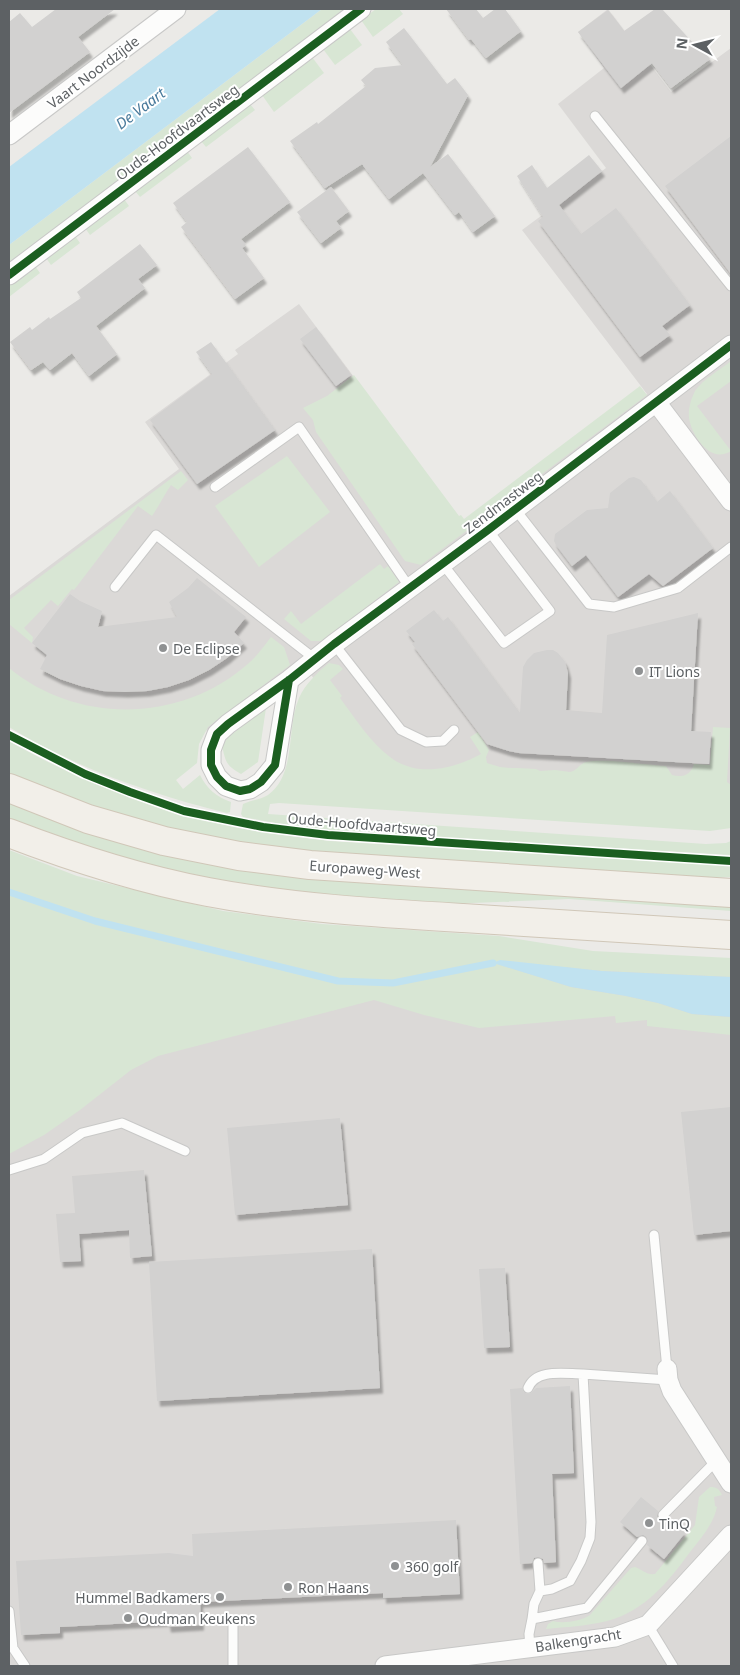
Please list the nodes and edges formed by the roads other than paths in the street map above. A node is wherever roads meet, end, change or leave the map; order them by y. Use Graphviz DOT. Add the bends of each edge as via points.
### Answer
graph roads {
  1 [pos="176,9"];
  2 [pos="361,9"];
  3 [pos="595,116"];
  4 [pos="9,135"];
  5 [pos="9,275"];
  6 [pos="731,286"];
  7 [pos="731,345"];
  8 [pos="656,402"];
  9 [pos="215,487"];
  10 [pos="731,501"];
  11 [pos="515,509"];
  12 [pos="488,530"];
  13 [pos="731,547"];
  14 [pos="442,563"];
  15 [pos="116,587"];
  16 [pos="410,588"];
  17 [pos="334,644"];
  18 [pos="315,659"];
  19 [pos="289,680"];
  20 [pos="454,730"];
  21 [pos="9,788"];
  22 [pos="9,833"];
  23 [pos="731,893"];
  24 [pos="731,934"];
  25 [pos="185,1151"];
  26 [pos="9,1170"];
  27 [pos="654,1235"];
  28 [pos="583,1374"];
  29 [pos="667,1375"];
  30 [pos="528,1388"];
  31 [pos="716,1461"];
  32 [pos="731,1483"];
  33 [pos="663,1515"];
  34 [pos="731,1535"];
  35 [pos="642,1541"];
  36 [pos="538,1563"];
  37 [pos="540,1591"];
  38 [pos="9,1610"];
  39 [pos="532,1619"];
  40 [pos="648,1625"];
  41 [pos="233,1626"];
  42 [pos="530,1648"];
  43 [pos="25,1666"];
  44 [pos="233,1666"];
  45 [pos="385,1666"];
  46 [pos="672,1666"];
  1 -- 4 [label="street, Vaart Noordzijde"];
  2 -- 5 [label="street, Oude-Hoofdvaartsweg"];
  3 -- 6 [label="lane"];
  7 -- 8 [label="street, Zendmastweg"];
  8 -- 10 [label="street"];
  8 -- 11 [label="street, Zendmastweg"];
  9 -- 16 [label="lane" via="299,427"];
  11 -- 12 [label="street, Zendmastweg"];
  11 -- 13 [label="lane" via="589,604 614,607 678,588"];
  12 -- 14 [label="street, Zendmastweg"];
  12 -- 14 [label="lane" via="550,611 504,643"];
  14 -- 16 [label="street, Zendmastweg"];
  15 -- 18 [label="lane" via="156,535"];
  16 -- 17 [label="street, Zendmastweg"];
  17 -- 18 [label="street, Zendmastweg"];
  17 -- 20 [label="lane" via="401,730 426,742 442,741"];
  18 -- 19 [label="street, Zendmastweg"];
  19 -- 19 [label="street, Zendmastweg" via="217,734 211,750 211,765 226,786 240,791 250,789 275,766"];
  21 -- 23 [label="main road, Europaweg-West" via="88,819 164,841 239,856 310,866"];
  22 -- 24 [label="main road" via="116,870 208,892 270,902 403,914"];
  25 -- 26 [label="lane" via="122,1123 82,1133 44,1159"];
  27 -- 29 [label="lane"];
  28 -- 29 [label="lane"];
  28 -- 30 [label="lane" via="541,1375 531,1381"];
  28 -- 37 [label="lane" via="590,1538 570,1581"];
  29 -- 31 [label="street" via="672,1391"];
  31 -- 32 [label="street"];
  31 -- 33 [label="lane"];
  34 -- 40 [label="street, Balkengracht"];
  35 -- 39 [label="lane" via="587,1608"];
  36 -- 37 [label="lane"];
  37 -- 39 [label="lane"];
  38 -- 43 [label="lane" via="13,1648"];
  39 -- 42 [label="lane"];
  40 -- 42 [label="street, Balkengracht" via="614,1637"];
  40 -- 46 [label="lane"];
  41 -- 44 [label="lane"];
  42 -- 45 [label="street, Balkengracht"];
}
